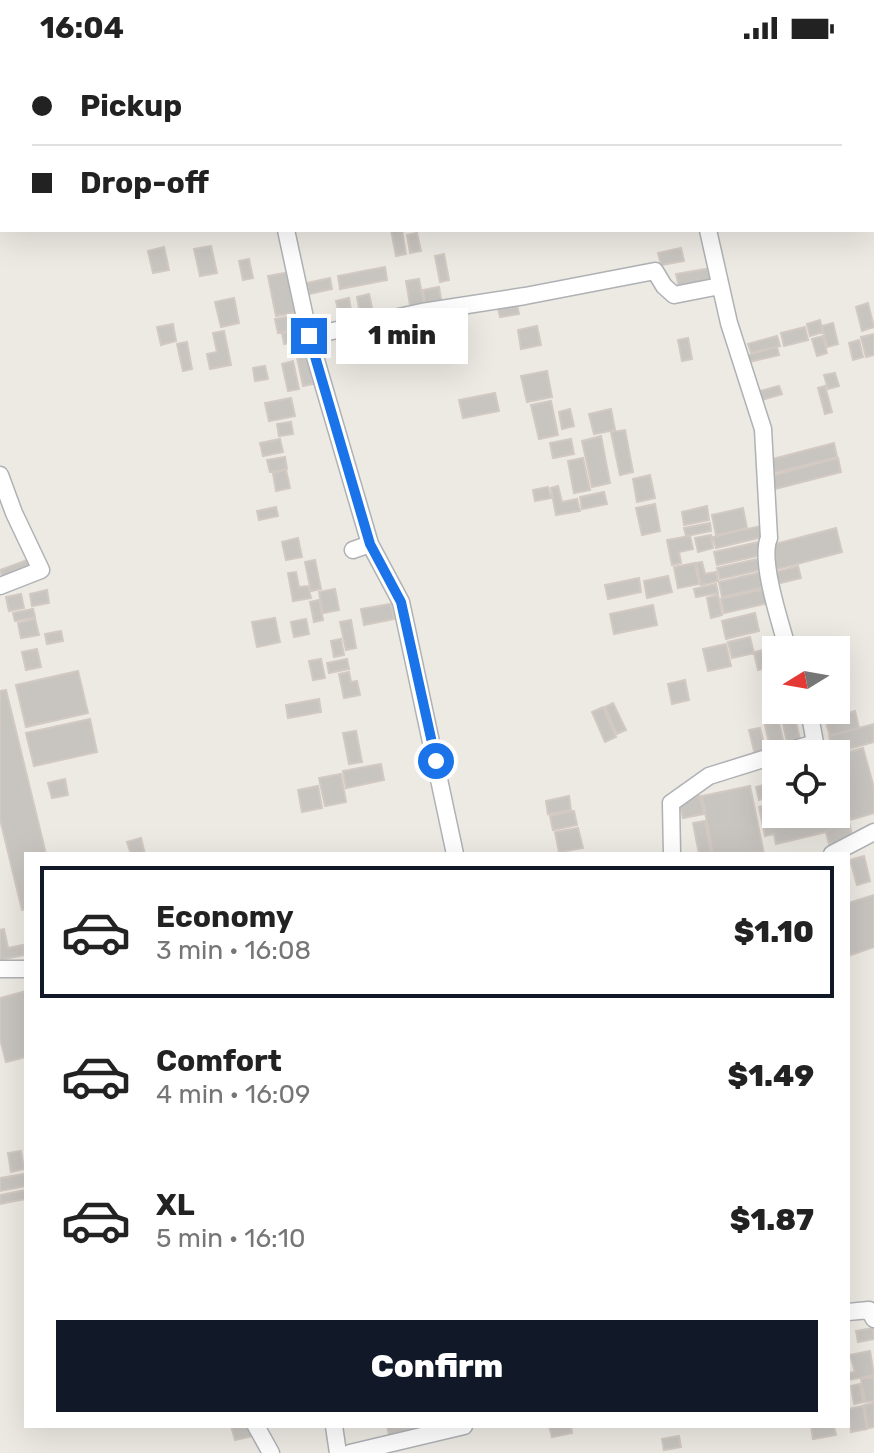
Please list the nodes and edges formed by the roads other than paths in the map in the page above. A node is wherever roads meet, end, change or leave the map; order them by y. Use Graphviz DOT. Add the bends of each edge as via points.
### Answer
graph roads {
  1 [pos="286,232"];
  2 [pos="708,232"];
  3 [pos="720,286"];
  4 [pos="309,336"];
  5 [pos="0,475"];
  6 [pos="370,544"];
  7 [pos="353,550"];
  8 [pos="0,586"];
  9 [pos="784,636"];
  10 [pos="762,759"];
  11 [pos="874,832"];
  12 [pos="455,852"];
  13 [pos="672,852"];
  14 [pos="836,852"];
  15 [pos="0,969"];
  16 [pos="24,969"];
  17 [pos="850,1312"];
  18 [pos="874,1319"];
  19 [pos="257,1428"];
  20 [pos="334,1428"];
  21 [pos="456,1428"];
  22 [pos="271,1453"];
  23 [pos="338,1453"];
  24 [pos="350,1453"];
  1 -- 4 [label="street"];
  2 -- 3 [label="street"];
  3 -- 4 [label="street" via="674,295 655,271"];
  3 -- 9 [label="street" via="763,429 768,574"];
  4 -- 6 [label="street"];
  5 -- 8 [label="street" via="41,570"];
  6 -- 7 [label="street"];
  6 -- 12 [label="street" via="401,602"];
  10 -- 13 [label="street" via="709,776 671,803"];
  11 -- 14 [label="street"];
  15 -- 16 [label="street"];
  17 -- 18 [label="street" via="869,1310"];
  19 -- 22 [label="street"];
  20 -- 23 [label="street"];
  21 -- 24 [label="street"];
}
